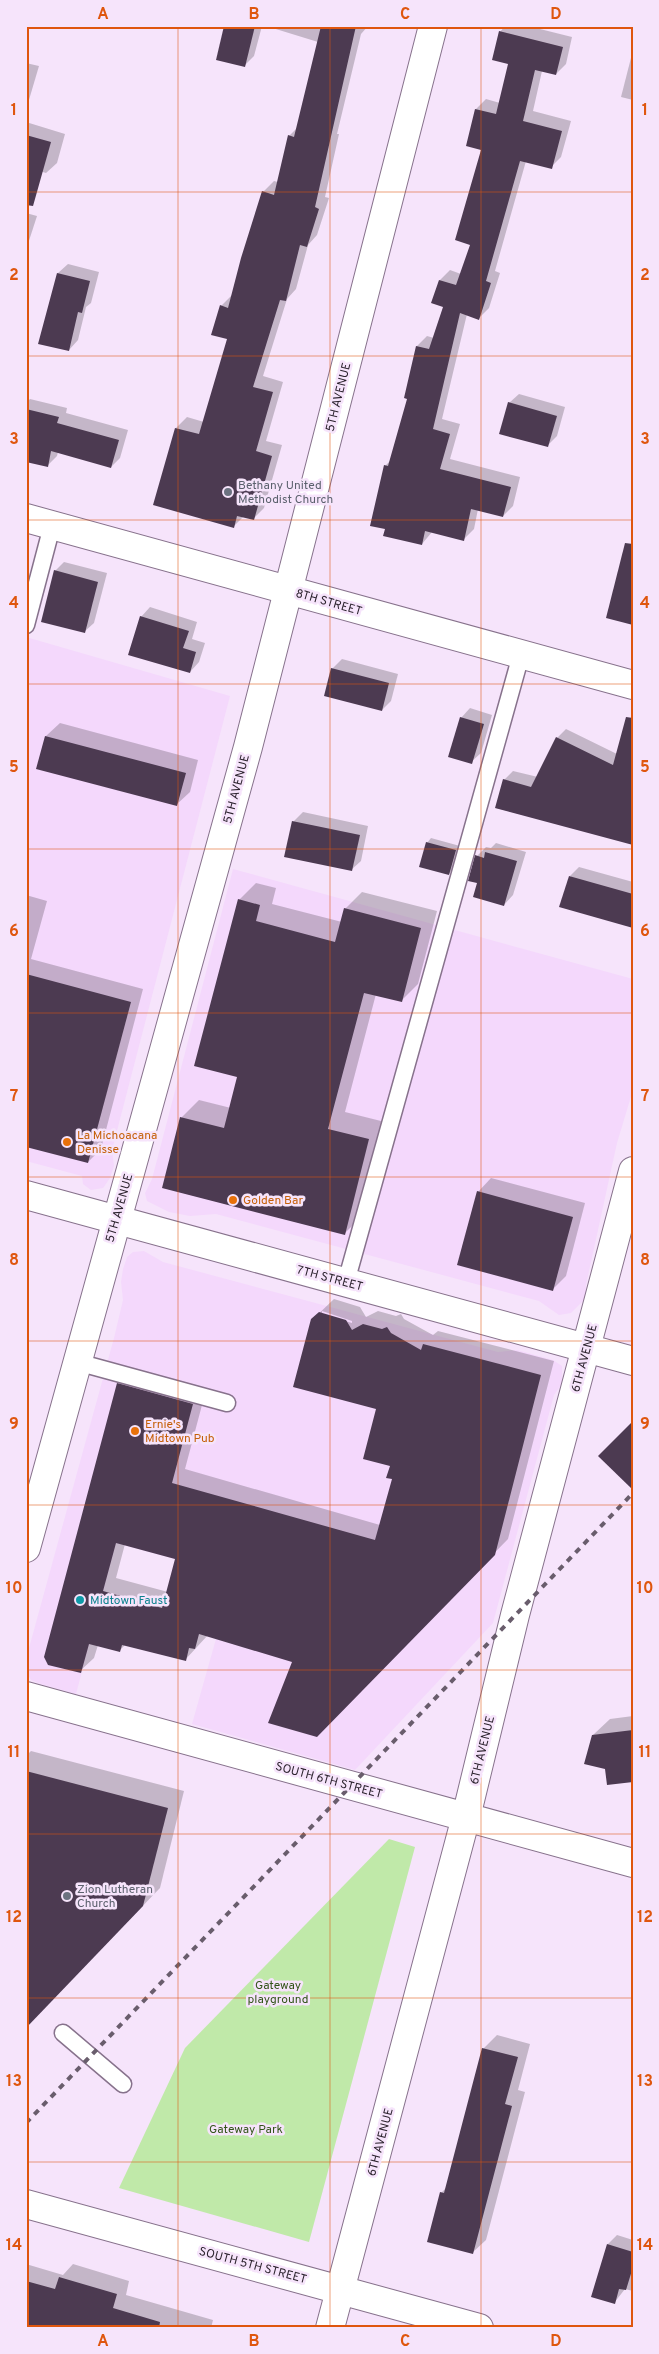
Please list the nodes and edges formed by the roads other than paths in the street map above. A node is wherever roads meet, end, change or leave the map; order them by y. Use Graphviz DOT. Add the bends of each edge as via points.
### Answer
graph roads {
  1 [pos="433,26"];
  2 [pos="26,518"];
  3 [pos="52,526"];
  4 [pos="288,590"];
  5 [pos="26,625"];
  6 [pos="521,655"];
  7 [pos="633,685"];
  8 [pos="633,1171"];
  9 [pos="26,1195"];
  10 [pos="116,1220"];
  11 [pos="346,1282"];
  12 [pos="586,1350"];
  13 [pos="633,1361"];
  14 [pos="77,1362"];
  15 [pos="227,1403"];
  16 [pos="26,1548"];
  17 [pos="26,1696"];
  18 [pos="466,1818"];
  19 [pos="633,1863"];
  20 [pos="63,2033"];
  21 [pos="123,2084"];
  22 [pos="26,2204"];
  23 [pos="340,2288"];
  24 [pos="330,2328"];
  25 [pos="479,2328"];
  1 -- 4 [label="street, 5TH AVENUE"];
  2 -- 3 [label="street, 8TH STREET"];
  3 -- 4 [label="street, 8TH STREET"];
  3 -- 5 [label="lane"];
  4 -- 6 [label="street, 8TH STREET"];
  4 -- 10 [label="street, 5TH AVENUE"];
  6 -- 7 [label="street, 8TH STREET"];
  6 -- 11 [label="lane"];
  8 -- 12 [label="street, 6TH AVENUE"];
  9 -- 10 [label="street, 7TH STREET"];
  10 -- 11 [label="street, 7TH STREET"];
  10 -- 14 [label="street, 5TH AVENUE"];
  11 -- 12 [label="street, 7TH STREET"];
  12 -- 13 [label="street, 7TH STREET"];
  12 -- 18 [label="street, 6TH AVENUE" via="515,1615"];
  14 -- 15 [label="lane"];
  14 -- 16 [label="street, 5TH AVENUE"];
  17 -- 18 [label="street, SOUTH 6TH STREET"];
  18 -- 19 [label="street, SOUTH 6TH STREET"];
  18 -- 23 [label="street, 6TH AVENUE"];
  20 -- 21 [label="lane"];
  22 -- 23 [label="street, SOUTH 5TH STREET"];
  23 -- 24 [label="street, 6TH AVENUE"];
  23 -- 25 [label="street, SOUTH 5TH STREET"];
}
